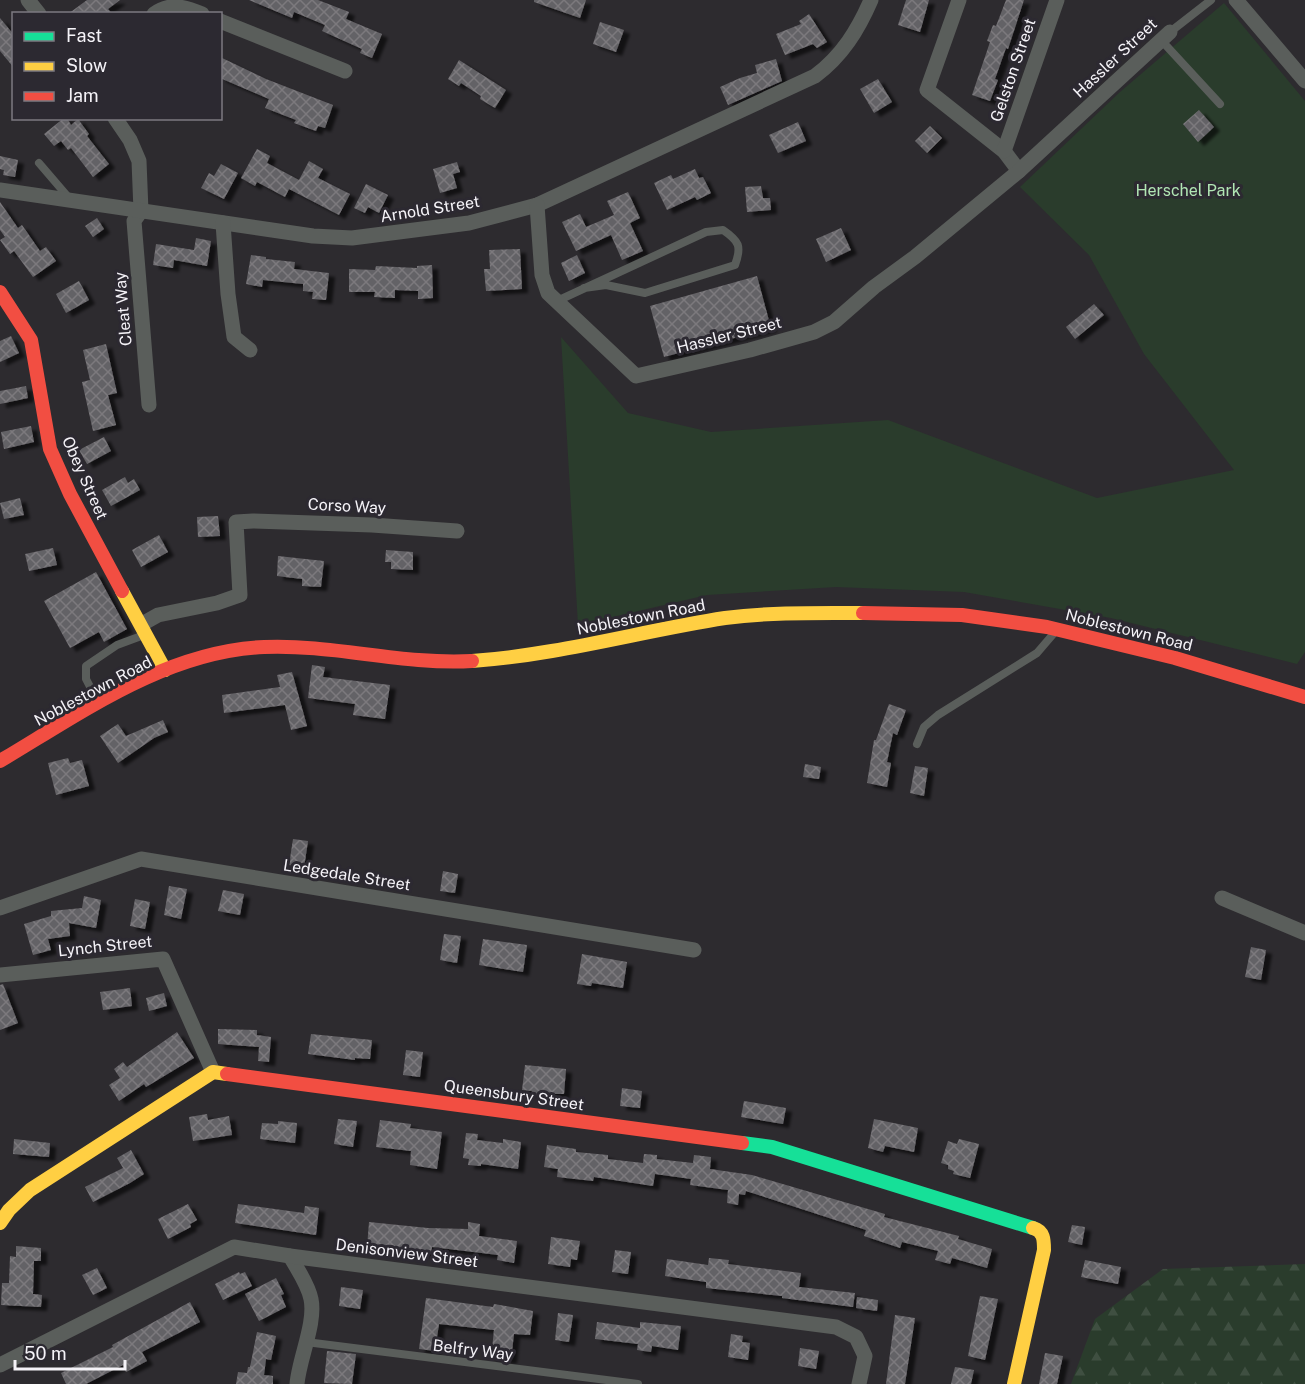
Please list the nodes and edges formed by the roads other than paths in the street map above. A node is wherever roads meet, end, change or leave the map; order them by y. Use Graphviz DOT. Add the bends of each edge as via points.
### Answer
graph roads {
  1 [pos="28,0"];
  2 [pos="871,0"];
  3 [pos="959,0"];
  4 [pos="1057,0"];
  5 [pos="1211,0"];
  6 [pos="1236,0"];
  7 [pos="37,12"];
  8 [pos="157,12"];
  9 [pos="197,12"];
  10 [pos="222,22"];
  11 [pos="1165,36"];
  12 [pos="345,71"];
  13 [pos="1305,81"];
  14 [pos="1220,104"];
  15 [pos="116,120"];
  16 [pos="1004,151"];
  17 [pos="39,163"];
  18 [pos="1019,171"];
  19 [pos="0,190"];
  20 [pos="72,201"];
  21 [pos="537,205"];
  22 [pos="141,211"];
  23 [pos="223,223"];
  24 [pos="584,288"];
  25 [pos="0,292"];
  26 [pos="556,301"];
  27 [pos="250,350"];
  28 [pos="149,405"];
  29 [pos="457,531"];
  30 [pos="1058,628"];
  31 [pos="144,629"];
  32 [pos="165,670"];
  33 [pos="1305,697"];
  34 [pos="99,703"];
  35 [pos="917,744"];
  36 [pos="0,761"];
  37 [pos="1222,898"];
  38 [pos="0,908"];
  39 [pos="1305,933"];
  40 [pos="694,950"];
  41 [pos="0,975"];
  42 [pos="213,1072"];
  43 [pos="0,1223"];
  44 [pos="290,1256"];
  45 [pos="306,1342"];
  46 [pos="0,1365"];
  47 [pos="297,1384"];
  48 [pos="638,1384"];
  49 [pos="859,1384"];
  50 [pos="1014,1384"];
  1 -- 7 [label="street"];
  2 -- 21 [label="street, Arnold Street" via="844,49 816,76"];
  3 -- 16 [label="street" via="927,90"];
  4 -- 16 [label="street, Gelston Street"];
  5 -- 11 [label="lane, Hassler Street"];
  6 -- 13 [label="street"];
  8 -- 9 [label="street" via="175,6"];
  10 -- 12 [label="street"];
  11 -- 14 [label="lane"];
  11 -- 18 [label="street, Hassler Street"];
  15 -- 22 [label="street, Cleat Way" via="139,161"];
  16 -- 18 [label="street"];
  17 -- 20 [label="lane"];
  18 -- 26 [label="street, Hassler Street" via="834,322 814,332 750,350 636,376"];
  19 -- 20 [label="street, Arnold Street"];
  20 -- 22 [label="street, Arnold Street"];
  21 -- 23 [label="street, Arnold Street" via="469,224 352,238"];
  21 -- 26 [label="street" via="542,275 548,293"];
  22 -- 23 [label="street, Arnold Street"];
  22 -- 28 [label="street, Cleat Way" via="134,221"];
  23 -- 27 [label="street" via="234,337"];
  24 -- 24 [label="lane" via="606,285 645,293 735,265 739,249 736,239 723,230 706,232"];
  24 -- 26 [label="lane"];
  25 -- 31 [label="street, Obey Street" via="31,340 50,449 70,494"];
  29 -- 31 [label="street, Corso Way" via="236,522 240,595 158,615"];
  30 -- 32 [label="street, Noblestown Road" via="947,614 763,613 495,659 402,660 261,647 193,659"];
  30 -- 33 [label="street, Noblestown Road"];
  30 -- 35 [label="lane" via="1037,653 938,715 924,727"];
  31 -- 32 [label="street, Obey Street"];
  31 -- 34 [label="lane" via="86,666 86,679"];
  32 -- 34 [label="street, Noblestown Road"];
  34 -- 36 [label="street, Noblestown Road"];
  37 -- 39 [label="street"];
  38 -- 40 [label="street, Ledgedale Street" via="141,859"];
  41 -- 42 [label="street, Lynch Street" via="163,959"];
  42 -- 43 [label="street" via="30,1190"];
  42 -- 50 [label="street, Queensbury Street" via="772,1147 1038,1229 1044,1237 1044,1250"];
  44 -- 45 [label="street" via="311,1300"];
  44 -- 46 [label="street, Denisonview Street" via="234,1247"];
  44 -- 49 [label="street, Denisonview Street" via="836,1327 856,1337 865,1356"];
  45 -- 47 [label="street"];
  45 -- 48 [label="lane, Belfry Way"];
}
